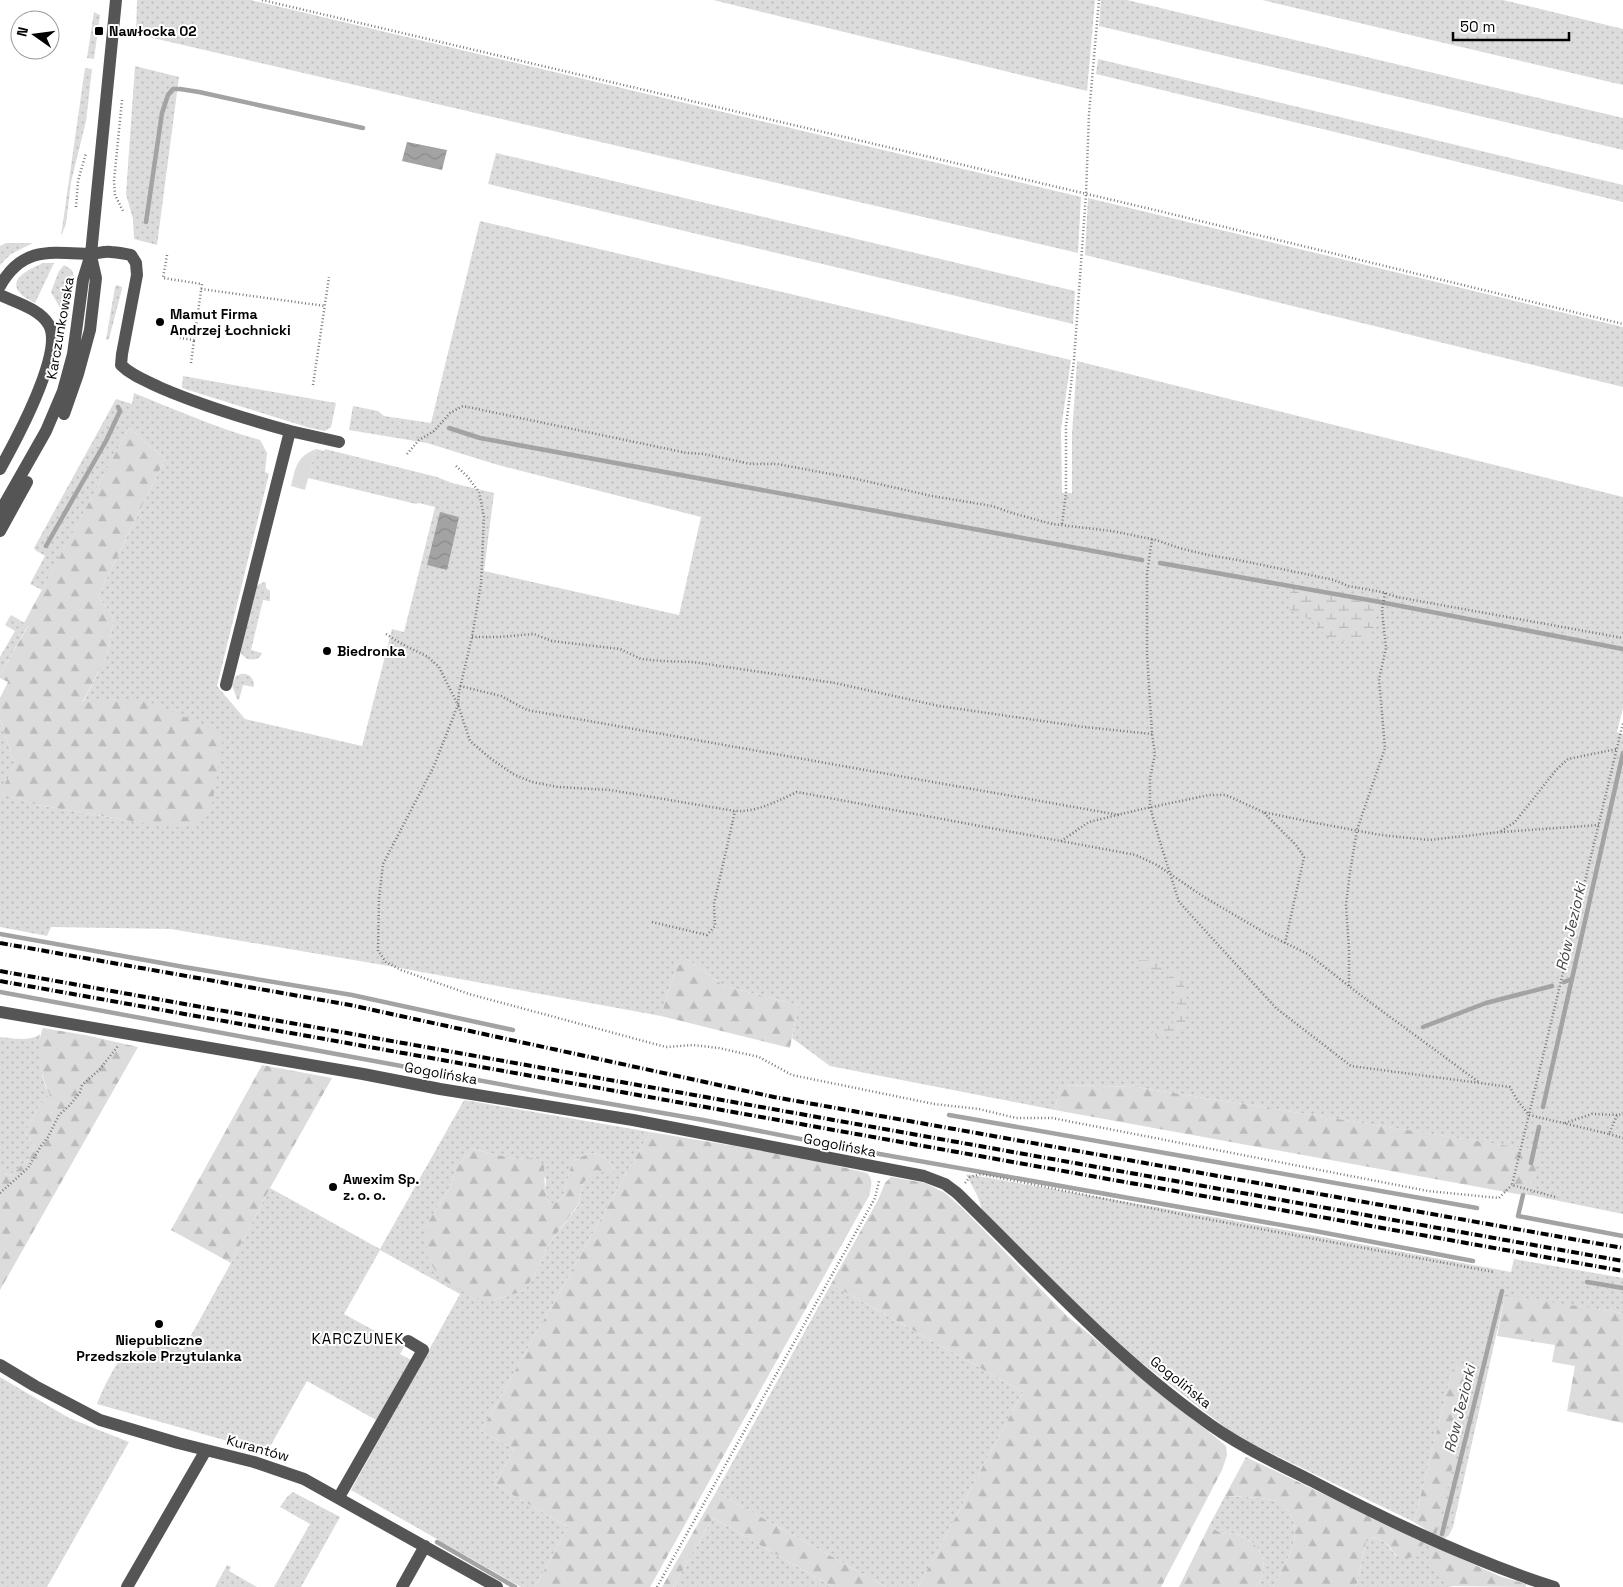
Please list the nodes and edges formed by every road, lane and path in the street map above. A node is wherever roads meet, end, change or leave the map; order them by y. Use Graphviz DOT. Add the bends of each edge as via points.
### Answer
graph roads {
  1 [pos="116,0"];
  2 [pos="262,0"];
  3 [pos="1099,0"];
  4 [pos="1086,194"];
  5 [pos="91,254"];
  6 [pos="167,254"];
  7 [pos="329,277"];
  8 [pos="0,286"];
  9 [pos="201,289"];
  10 [pos="0,295"];
  11 [pos="325,306"];
  12 [pos="1623,324"];
  13 [pos="180,338"];
  14 [pos="194,340"];
  15 [pos="191,363"];
  16 [pos="312,385"];
  17 [pos="290,431"];
  18 [pos="339,442"];
  19 [pos="407,454"];
  20 [pos="456,466"];
  21 [pos="0,469"];
  22 [pos="0,512"];
  23 [pos="1062,524"];
  24 [pos="0,531"];
  25 [pos="1152,539"];
  26 [pos="1385,593"];
  27 [pos="386,634"];
  28 [pos="472,636"];
  29 [pos="1623,637"];
  30 [pos="226,685"];
  31 [pos="460,686"];
  32 [pos="458,705"];
  33 [pos="1623,723"];
  34 [pos="1622,730"];
  35 [pos="1152,734"];
  36 [pos="1618,744"];
  37 [pos="1623,748"];
  38 [pos="1617,749"];
  39 [pos="1150,807"];
  40 [pos="735,812"];
  41 [pos="1263,812"];
  42 [pos="1119,815"];
  43 [pos="1599,825"];
  44 [pos="1357,830"];
  45 [pos="1501,832"];
  46 [pos="1060,841"];
  47 [pos="1171,875"];
  48 [pos="652,922"];
  49 [pos="1285,943"];
  50 [pos="1349,986"];
  51 [pos="0,1012"];
  52 [pos="128,1034"];
  53 [pos="1480,1083"];
  54 [pos="1623,1114"];
  55 [pos="1529,1115"];
  56 [pos="1617,1115"];
  57 [pos="1564,1124"];
  58 [pos="1609,1134"];
  59 [pos="1623,1138"];
  60 [pos="1512,1185"];
  61 [pos="0,1193"];
  62 [pos="957,1193"];
  63 [pos="1555,1197"];
  64 [pos="874,1198"];
  65 [pos="1494,1272"];
  66 [pos="408,1340"];
  67 [pos="0,1365"];
  68 [pos="206,1450"];
  69 [pos="339,1498"];
  70 [pos="424,1546"];
  71 [pos="127,1587"];
  72 [pos="402,1587"];
  73 [pos="497,1587"];
  74 [pos="657,1587"];
  75 [pos="1554,1587"];
  1 -- 5 [label="street, Karczunkowska"];
  2 -- 4 [label="path"];
  3 -- 4 [label="path"];
  4 -- 12 [label="path"];
  4 -- 23 [label="path" via="1066,426 1066,493"];
  5 -- 8 [label="street" via="46,252 33,255 18,263"];
  5 -- 17 [label="street" via="131,255 136,263 137,275 121,365 127,371 233,416"];
  5 -- 22 [label="street, Karczunkowska" via="83,280 73,354 64,391 46,431"];
  5 -- 24 [label="street, Karczunkowska" via="96,278 90,330 78,374 60,423"];
  6 -- 9 [label="path" via="163,278 202,284"];
  7 -- 11 [label="path"];
  9 -- 11 [label="path"];
  9 -- 14 [label="path"];
  10 -- 21 [label="street, Karczunkowska" via="36,312 51,333 50,352 37,396"];
  11 -- 16 [label="path"];
  13 -- 14 [label="path"];
  14 -- 15 [label="path"];
  17 -- 18 [label="street"];
  17 -- 30 [label="street"];
  19 -- 23 [label="path" via="450,413 463,406 687,453 751,464 777,464 852,478 992,506"];
  20 -- 28 [label="path" via="479,492 484,517 481,584"];
  23 -- 25 [label="path"];
  25 -- 26 [label="path" via="1208,555"];
  25 -- 35 [label="path" via="1147,574"];
  26 -- 29 [label="path"];
  26 -- 44 [label="path" via="1382,619 1386,648 1379,679 1385,748"];
  27 -- 32 [label="path" via="428,657 439,668"];
  28 -- 31 [label="path"];
  28 -- 35 [label="path" via="534,634 552,641 620,649 641,659 693,662 826,682 939,706"];
  31 -- 32 [label="path"];
  31 -- 42 [label="path" via="501,696 527,710"];
  32 -- 40 [label="path" via="470,741 513,774 532,782 610,790"];
  32 -- 60 [label="path" via="434,766 383,864 378,951 386,962 400,970 469,994 666,1047 693,1045 719,1048 759,1057 792,1075 934,1104 1016,1118 1052,1118 1428,1191 1499,1198"];
  33 -- 34 [label="path"];
  34 -- 36 [label="path"];
  35 -- 39 [label="path" via="1155,754 1150,778"];
  36 -- 37 [label="path"];
  36 -- 38 [label="path"];
  38 -- 43 [label="path"];
  38 -- 45 [label="path" via="1568,759 1514,822"];
  39 -- 41 [label="path" via="1209,795 1226,795"];
  39 -- 42 [label="path"];
  39 -- 47 [label="path"];
  40 -- 46 [label="path" via="763,807 798,792"];
  40 -- 48 [label="path" via="714,904 715,926 706,935"];
  41 -- 44 [label="path"];
  41 -- 49 [label="path" via="1304,857"];
  42 -- 46 [label="path" via="1089,822"];
  43 -- 45 [label="path"];
  43 -- 55 [label="path"];
  44 -- 45 [label="path" via="1429,840"];
  44 -- 50 [label="path" via="1346,905"];
  46 -- 47 [label="path" via="1136,855"];
  47 -- 49 [label="path"];
  47 -- 53 [label="path" via="1179,902 1276,1008 1351,1066"];
  49 -- 50 [label="path" via="1308,954"];
  50 -- 53 [label="path"];
  51 -- 52 [label="street, Gogolińska"];
  52 -- 61 [label="path" via="59,1114 28,1168"];
  52 -- 62 [label="street, Gogolińska" via="633,1120 935,1180"];
  53 -- 55 [label="path" via="1510,1087"];
  54 -- 56 [label="path"];
  55 -- 57 [label="path"];
  55 -- 60 [label="path"];
  56 -- 57 [label="path" via="1592,1114"];
  56 -- 58 [label="path"];
  57 -- 58 [label="path"];
  58 -- 59 [label="path"];
  60 -- 63 [label="path"];
  62 -- 65 [label="path" via="970,1177 982,1174"];
  62 -- 75 [label="street, Gogolińska" via="1075,1311 1155,1382 1223,1434 1428,1538"];
  64 -- 74 [label="path"];
  66 -- 69 [label="street" via="423,1350"];
  67 -- 68 [label="street, Kurantów" via="100,1420"];
  68 -- 69 [label="street, Kurantów" via="287,1472"];
  68 -- 71 [label="street"];
  69 -- 70 [label="street, Kurantów"];
  70 -- 72 [label="street"];
  70 -- 73 [label="street, Kurantów"];
}
